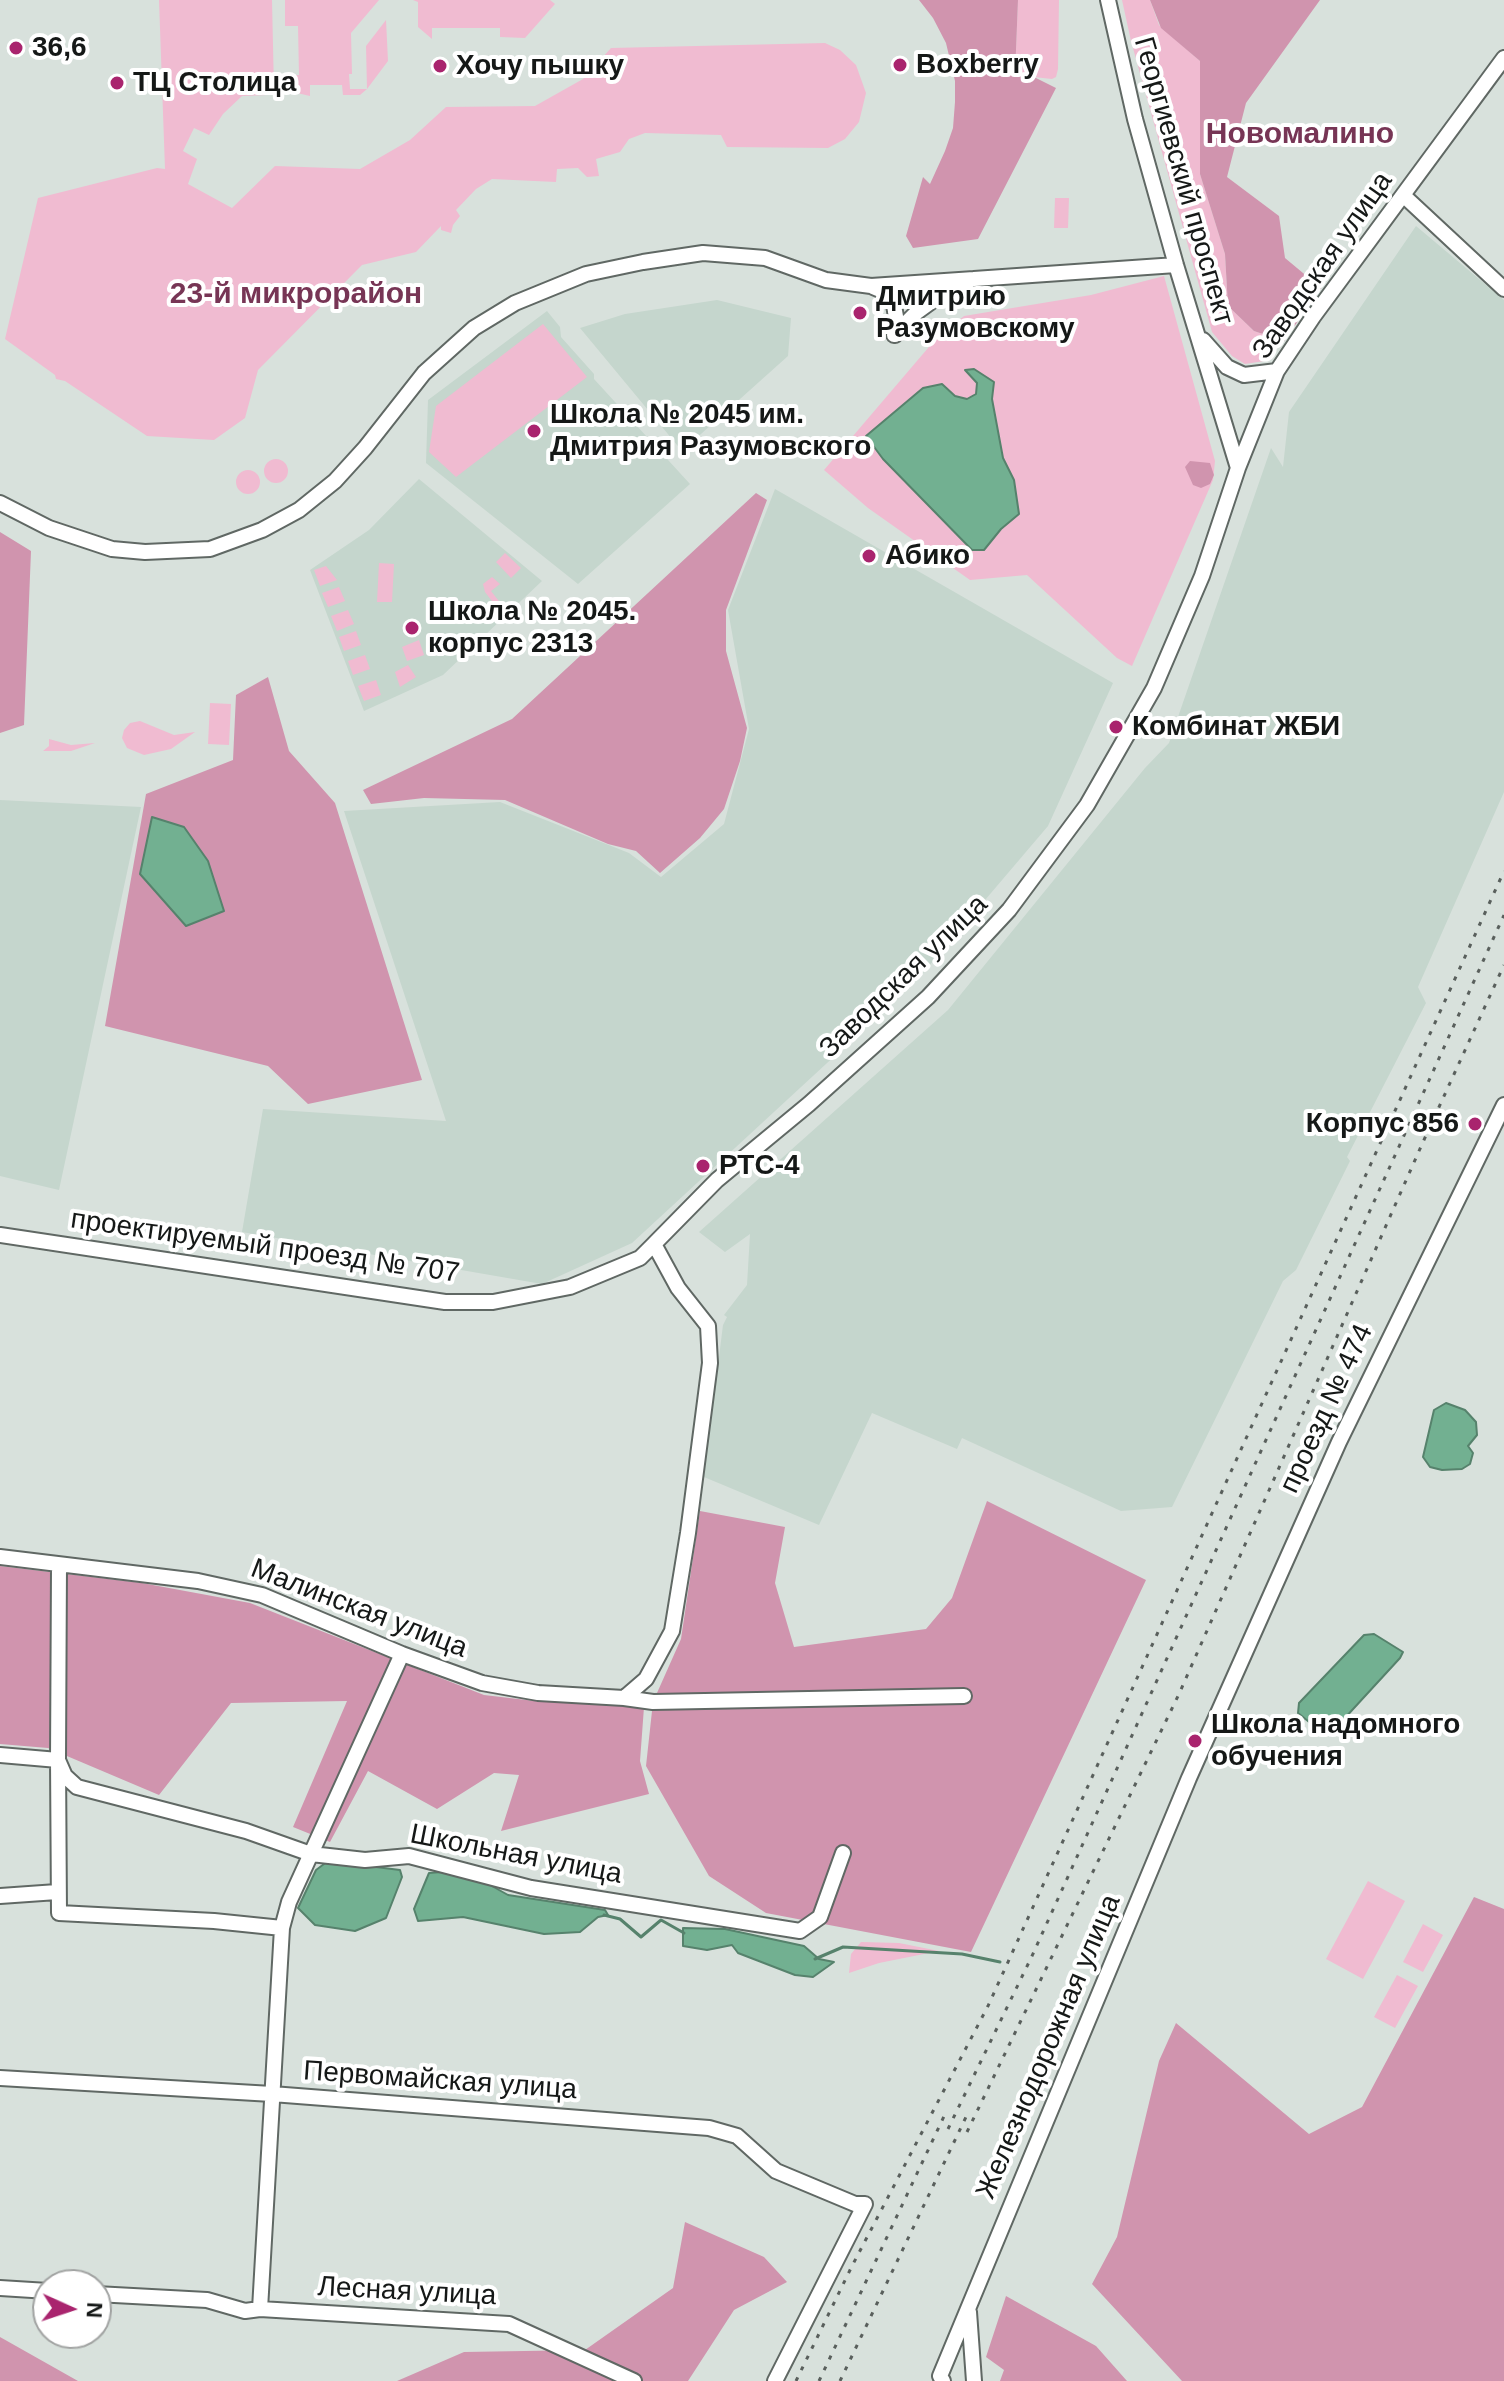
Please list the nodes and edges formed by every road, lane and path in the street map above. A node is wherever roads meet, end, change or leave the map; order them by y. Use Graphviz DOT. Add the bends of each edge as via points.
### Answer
graph roads {
  1 [pos="1108,0"];
  2 [pos="1504,58"];
  3 [pos="1403,195"];
  4 [pos="1176,265"];
  5 [pos="974,279"];
  6 [pos="871,286"];
  7 [pos="1504,289"];
  8 [pos="1200,337"];
  9 [pos="1277,371"];
  10 [pos="1238,468"];
  11 [pos="0,503"];
  12 [pos="1504,1105"];
  13 [pos="0,1235"];
  14 [pos="654,1244"];
  15 [pos="0,1557"];
  16 [pos="59,1566"];
  17 [pos="402,1654"];
  18 [pos="964,1696"];
  19 [pos="624,1698"];
  20 [pos="1207,1739"];
  21 [pos="0,1755"];
  22 [pos="58,1760"];
  23 [pos="843,1853"];
  24 [pos="311,1854"];
  25 [pos="57,1892"];
  26 [pos="0,1896"];
  27 [pos="282,1928"];
  28 [pos="0,2078"];
  29 [pos="272,2094"];
  30 [pos="0,2288"];
  31 [pos="32,2290"];
  32 [pos="112,2295"];
  33 [pos="969,2308"];
  34 [pos="260,2309"];
  35 [pos="942,2378"];
  36 [pos="634,2381"];
  37 [pos="775,2381"];
  38 [pos="974,2381"];
  1 -- 4 [label="street, Георгиевский проспект"];
  2 -- 3 [label="street, Заводская улица"];
  3 -- 7 [label="street"];
  3 -- 9 [label="street, Заводская улица"];
  4 -- 5 [label="street"];
  4 -- 8 [label="street, Георгиевский проспект"];
  5 -- 6 [label="street"];
  5 -- 6 [label="street" via="950,288 894,335 893,300"];
  6 -- 11 [label="street" via="826,280 765,258 703,253 600,271 553,286 503,309 467,334 424,373 335,481 299,510 210,549 112,549 49,528"];
  8 -- 9 [label="street" via="1227,367 1244,375"];
  8 -- 10 [label="street, Георгиевский проспект"];
  9 -- 10 [label="street, Заводская улица"];
  10 -- 14 [label="street, Заводская улица" via="1202,576 1154,688 1087,805 1009,910 928,997 717,1180"];
  12 -- 20 [label="street, проезд № 474" via="1339,1442"];
  13 -- 14 [label="street, проектируемый проезд № 707" via="445,1302 493,1302 570,1287 640,1258"];
  14 -- 19 [label="street" via="678,1288 708,1326 710,1363 672,1631 646,1679"];
  15 -- 16 [label="street, Малинская улица"];
  16 -- 17 [label="street, Малинская улица" via="198,1581 262,1595"];
  16 -- 22 [label="street"];
  17 -- 19 [label="street, Малинская улица" via="482,1683 538,1693"];
  17 -- 24 [label="street"];
  18 -- 19 [label="street, Малинская улица" via="653,1702"];
  20 -- 33 [label="street, Железнодорожная улица"];
  21 -- 22 [label="street"];
  22 -- 24 [label="street, Школьная улица" via="77,1787 246,1831"];
  22 -- 25 [label="street"];
  23 -- 24 [label="street, Школьная улица" via="820,1917 800,1931 531,1888 409,1856 365,1860"];
  24 -- 27 [label="street"];
  25 -- 26 [label="street"];
  25 -- 27 [label="street" via="59,1913"];
  27 -- 29 [label="street"];
  28 -- 29 [label="street, Первомайская улица"];
  29 -- 34 [label="street"];
  29 -- 37 [label="street, Первомайская улица" via="709,2128 737,2136 776,2171 865,2204"];
  30 -- 31 [label="street"];
  32 -- 34 [label="street, Лесная улица"];
  33 -- 35 [label="street, Железнодорожная улица"];
  33 -- 38 [label="street"];
  34 -- 36 [label="street, Лесная улица" via="509,2324"];
}
